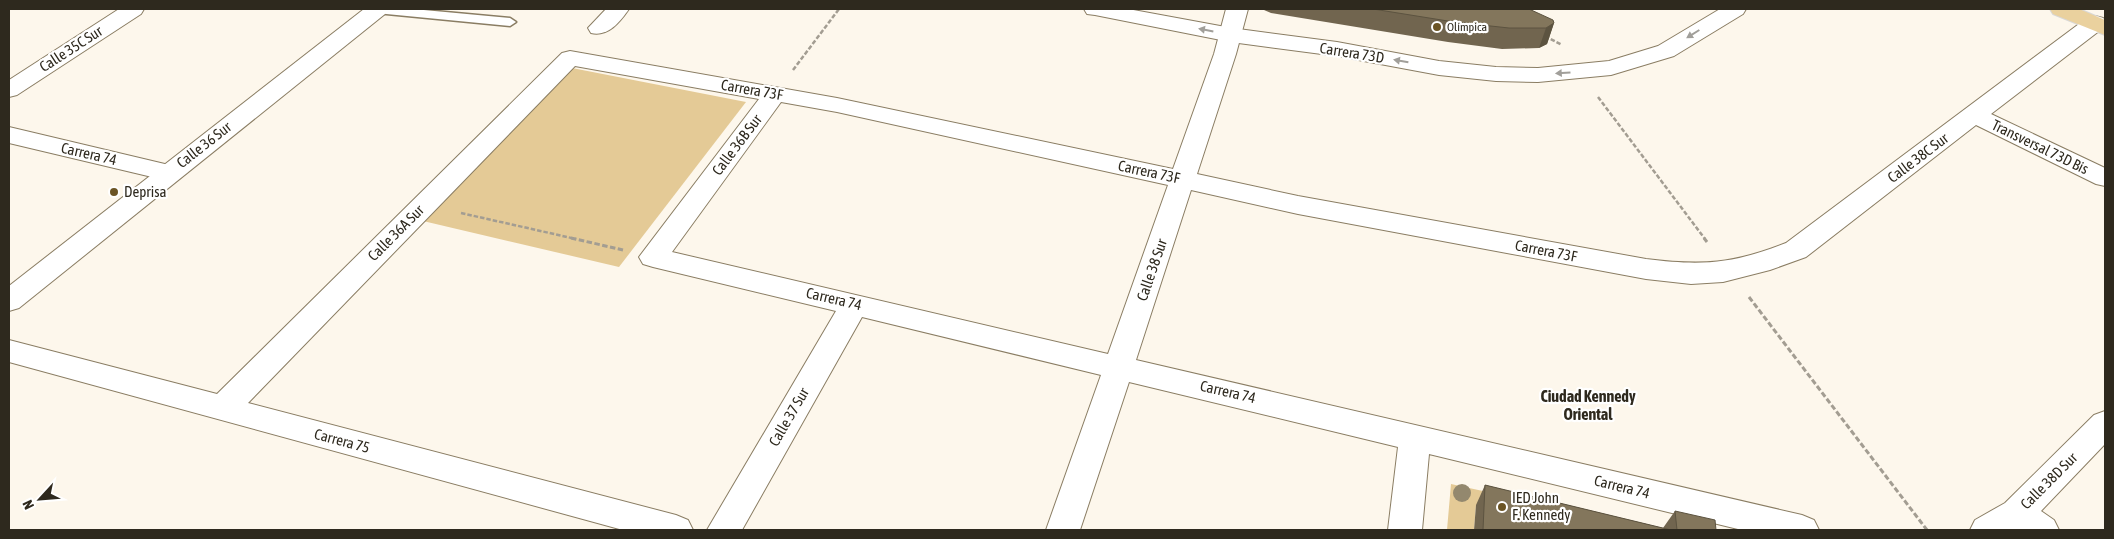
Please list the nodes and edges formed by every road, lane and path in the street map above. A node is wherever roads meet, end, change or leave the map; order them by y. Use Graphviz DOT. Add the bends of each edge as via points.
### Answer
graph roads {
  1 [pos="133,9"];
  2 [pos="376,9"];
  3 [pos="618,9"];
  4 [pos="839,9"];
  5 [pos="1095,9"];
  6 [pos="1237,9"];
  7 [pos="1734,9"];
  8 [pos="2060,9"];
  9 [pos="510,22"];
  10 [pos="2100,25"];
  11 [pos="599,28"];
  12 [pos="1231,35"];
  13 [pos="1542,35"];
  14 [pos="1568,48"];
  15 [pos="570,58"];
  16 [pos="9,90"];
  17 [pos="775,94"];
  18 [pos="1598,97"];
  19 [pos="1974,115"];
  20 [pos="9,135"];
  21 [pos="169,173"];
  22 [pos="2105,178"];
  23 [pos="1183,180"];
  24 [pos="424,205"];
  25 [pos="653,257"];
  26 [pos="1730,271"];
  27 [pos="9,301"];
  28 [pos="854,304"];
  29 [pos="9,351"];
  30 [pos="1119,366"];
  31 [pos="222,409"];
  32 [pos="2105,424"];
  33 [pos="1415,437"];
  34 [pos="2030,522"];
  35 [pos="676,530"];
  36 [pos="724,530"];
  37 [pos="1063,530"];
  38 [pos="1406,530"];
  39 [pos="1802,530"];
  40 [pos="1927,530"];
  41 [pos="1987,530"];
  1 -- 16 [label="street, Calle 35C Sur"];
  2 -- 9 [label="lane"];
  2 -- 21 [label="street, Calle 36 Sur"];
  3 -- 11 [label="street"];
  4 -- 17 [label="path"];
  12 -- 5 [label="street, Carrera 73D, one-way"];
  6 -- 12 [label="street, Calle 38 Sur"];
  7 -- 12 [label="street, Carrera 73D, one-way" via="1666,51 1611,68 1538,75 1440,68 1336,49"];
  8 -- 10 [label="main road"];
  10 -- 19 [label="street, Calle 38C Sur"];
  12 -- 23 [label="street, Calle 38 Sur"];
  13 -- 14 [label="path"];
  15 -- 17 [label="street, Carrera 73F"];
  15 -- 24 [label="street, Calle 36A Sur"];
  17 -- 23 [label="street, Carrera 73F"];
  17 -- 25 [label="street, Calle 36B Sur"];
  18 -- 26 [label="path"];
  19 -- 22 [label="street, Transversal 73D Bis"];
  19 -- 26 [label="street, Calle 38C Sur" via="1796,250"];
  20 -- 21 [label="street, Carrera 74"];
  21 -- 27 [label="street, Calle 36 Sur"];
  23 -- 26 [label="street, Carrera 73F" via="1298,205 1646,269 1697,274"];
  23 -- 30 [label="street, Calle 38 Sur"];
  24 -- 25 [label="path"];
  24 -- 31 [label="street, Calle 36A Sur"];
  25 -- 28 [label="street, Carrera 74"];
  26 -- 40 [label="path"];
  28 -- 30 [label="street, Carrera 74"];
  28 -- 36 [label="street, Calle 37 Sur"];
  29 -- 31 [label="street, Carrera 75"];
  30 -- 33 [label="street, Carrera 74"];
  30 -- 37 [label="street, Calle 38 Sur"];
  31 -- 35 [label="street, Carrera 75"];
  32 -- 34 [label="street, Calle 38D Sur"];
  33 -- 38 [label="street"];
  33 -- 39 [label="street, Carrera 74"];
  34 -- 41 [label="street, Calle 38D Sur"];
}
